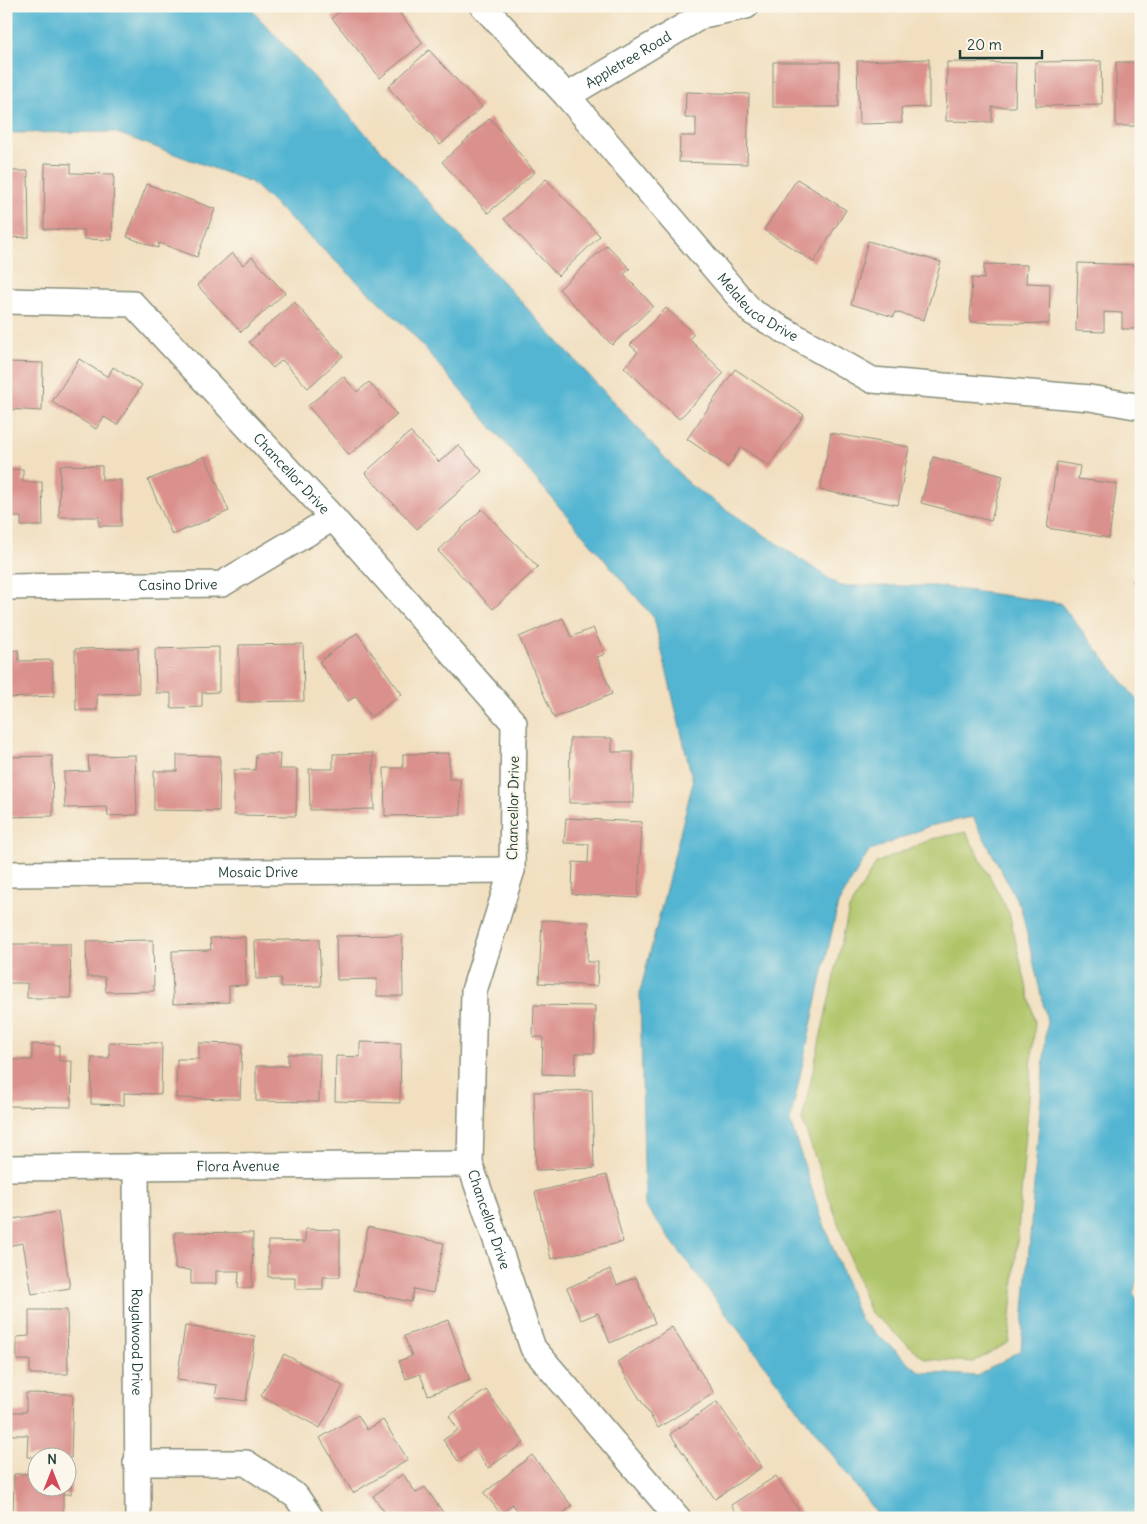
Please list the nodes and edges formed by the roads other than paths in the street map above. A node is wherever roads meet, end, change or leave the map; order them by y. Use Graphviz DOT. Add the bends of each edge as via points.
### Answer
graph roads {
  1 [pos="484,6"];
  2 [pos="746,6"];
  3 [pos="567,96"];
  4 [pos="6,301"];
  5 [pos="1141,407"];
  6 [pos="333,518"];
  7 [pos="6,587"];
  8 [pos="512,870"];
  9 [pos="6,874"];
  10 [pos="470,1164"];
  11 [pos="136,1166"];
  12 [pos="6,1168"];
  13 [pos="136,1463"];
  14 [pos="138,1518"];
  15 [pos="311,1518"];
  16 [pos="678,1518"];
  1 -- 3 [label="street, Melaleuca Drive"];
  2 -- 3 [label="street, Appletree Road" via="703,15"];
  3 -- 5 [label="street, Melaleuca Drive" via="752,312 872,380 1090,398"];
  4 -- 6 [label="street, Chancellor Drive" via="133,304"];
  6 -- 7 [label="street, Casino Drive" via="222,584"];
  6 -- 8 [label="street, Chancellor Drive" via="514,723"];
  8 -- 9 [label="street, Mosaic Drive"];
  8 -- 10 [label="street, Chancellor Drive" via="474,991"];
  10 -- 11 [label="street, Flora Avenue"];
  10 -- 16 [label="street, Chancellor Drive" via="533,1348"];
  11 -- 12 [label="street, Flora Avenue"];
  11 -- 13 [label="street, Royalwood Drive"];
  13 -- 14 [label="street, Royalwood Drive"];
  13 -- 15 [label="street" via="246,1463 296,1496"];
}
